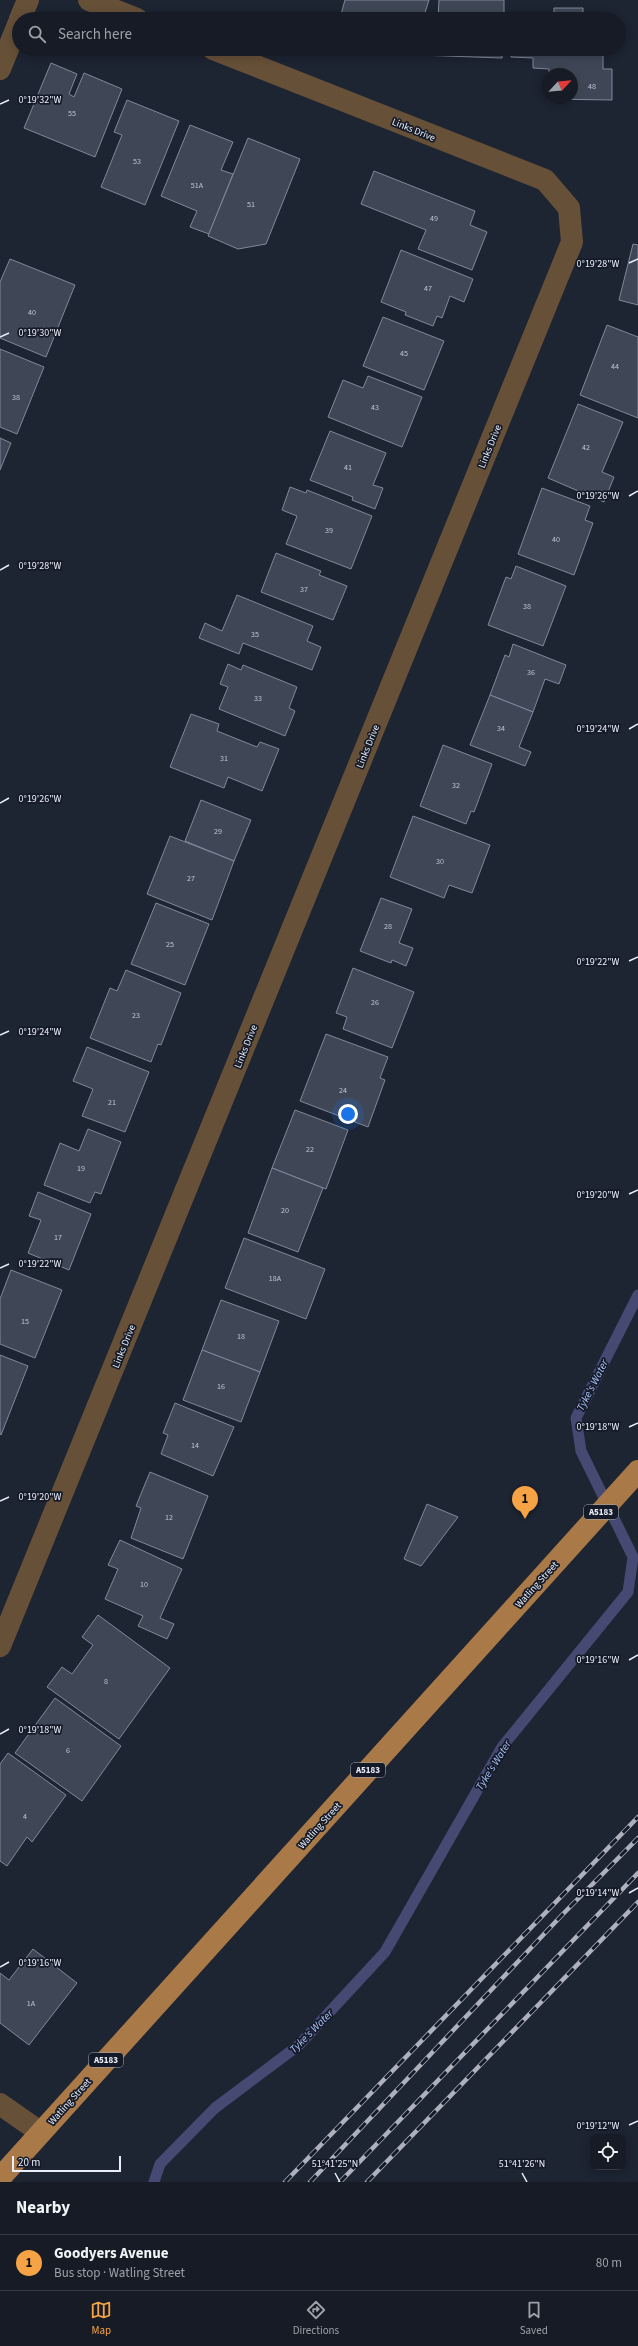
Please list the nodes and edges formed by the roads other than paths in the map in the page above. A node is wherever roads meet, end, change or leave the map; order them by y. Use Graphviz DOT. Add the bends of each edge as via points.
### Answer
graph roads {
  1 [pos="28,0"];
  2 [pos="89,0"];
  3 [pos="23,12"];
  4 [pos="119,12"];
  5 [pos="12,39"];
  6 [pos="231,56"];
  7 [pos="0,69"];
  8 [pos="638,1471"];
  9 [pos="0,1646"];
  10 [pos="0,2104"];
  11 [pos="40,2132"];
  12 [pos="0,2178"];
  1 -- 3 [label="street"];
  2 -- 4 [label="street"];
  5 -- 7 [label="street"];
  6 -- 9 [label="street, Links Drive" via="545,180 569,208 572,242"];
  8 -- 11 [label="main road, Watling Street / A5183"];
  10 -- 11 [label="street"];
  11 -- 12 [label="main road, Watling Street / A5183"];
}
